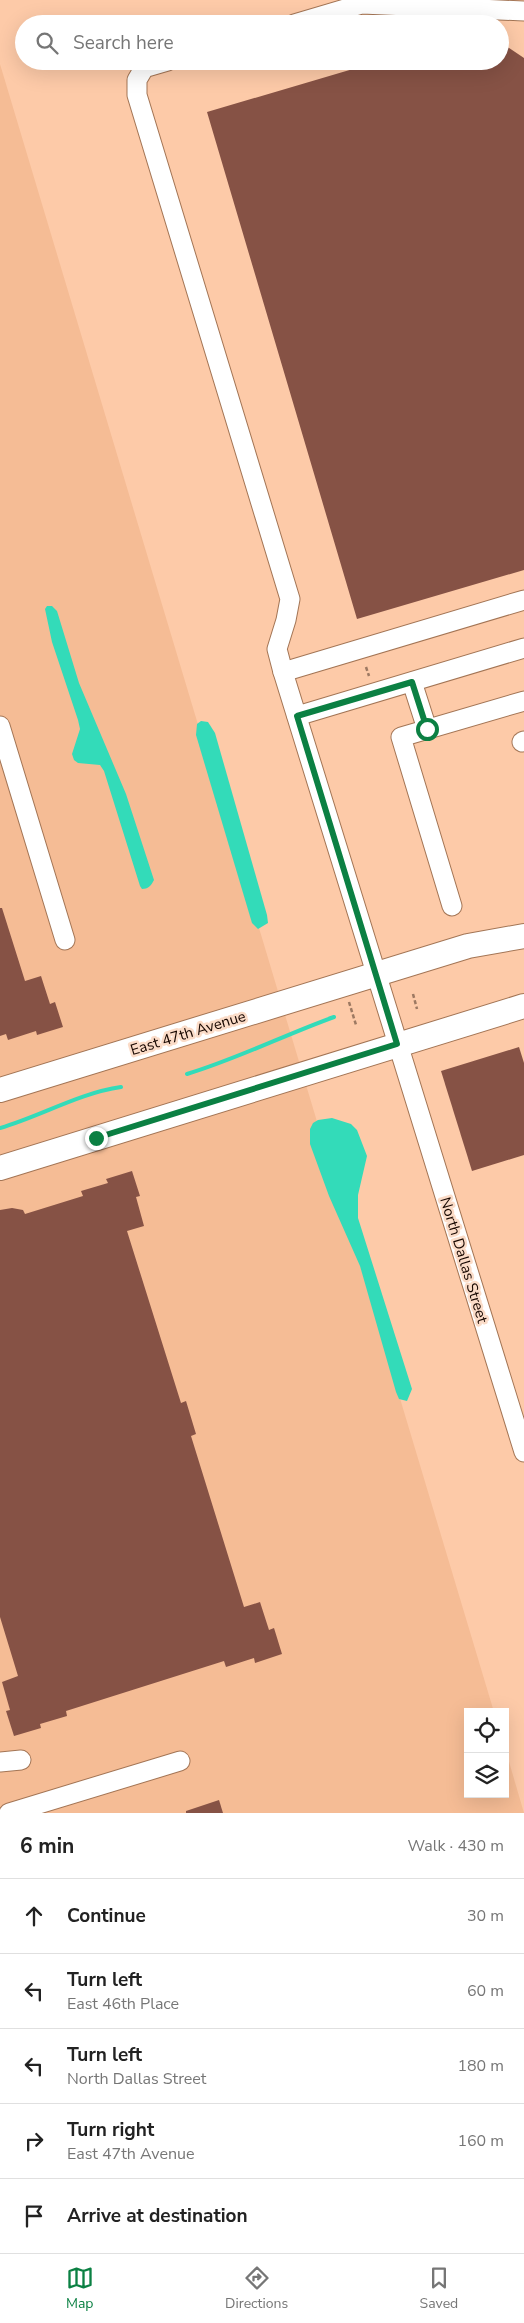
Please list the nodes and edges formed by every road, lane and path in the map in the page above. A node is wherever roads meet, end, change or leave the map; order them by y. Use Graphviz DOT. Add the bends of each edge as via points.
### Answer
graph roads {
  1 [pos="524,11"];
  2 [pos="325,15"];
  3 [pos="143,70"];
  4 [pos="523,602"];
  5 [pos="524,648"];
  6 [pos="366,667"];
  7 [pos="283,672"];
  8 [pos="369,676"];
  9 [pos="412,682"];
  10 [pos="524,701"];
  11 [pos="297,716"];
  12 [pos="0,726"];
  13 [pos="427,729"];
  14 [pos="452,906"];
  15 [pos="524,936"];
  16 [pos="65,940"];
  17 [pos="375,976"];
  18 [pos="413,994"];
  19 [pos="349,1002"];
  20 [pos="524,1006"];
  21 [pos="417,1009"];
  22 [pos="356,1025"];
  23 [pos="397,1044"];
  24 [pos="0,1090"];
  25 [pos="0,1168"];
  26 [pos="524,1452"];
  27 [pos="22,1760"];
  28 [pos="180,1761"];
  29 [pos="0,1762"];
  30 [pos="9,1813"];
  1 -- 2 [label="street" via="362,4"];
  3 -- 7 [label="street" via="136,80 137,95 290,599 277,649"];
  4 -- 7 [label="street"];
  5 -- 9 [label="street"];
  6 -- 8 [label="path"];
  7 -- 11 [label="street"];
  9 -- 11 [label="street"];
  9 -- 13 [label="street"];
  10 -- 13 [label="street"];
  11 -- 17 [label="street"];
  12 -- 16 [label="street"];
  13 -- 14 [label="street" via="401,737"];
  15 -- 17 [label="main road, East 47th Avenue" via="468,946"];
  17 -- 23 [label="street"];
  17 -- 24 [label="main road, East 47th Avenue"];
  18 -- 21 [label="path"];
  19 -- 22 [label="path"];
  20 -- 23 [label="main road"];
  23 -- 25 [label="main road"];
  23 -- 26 [label="street, North Dallas Street"];
  27 -- 29 [label="street"];
  28 -- 30 [label="street"];
}
